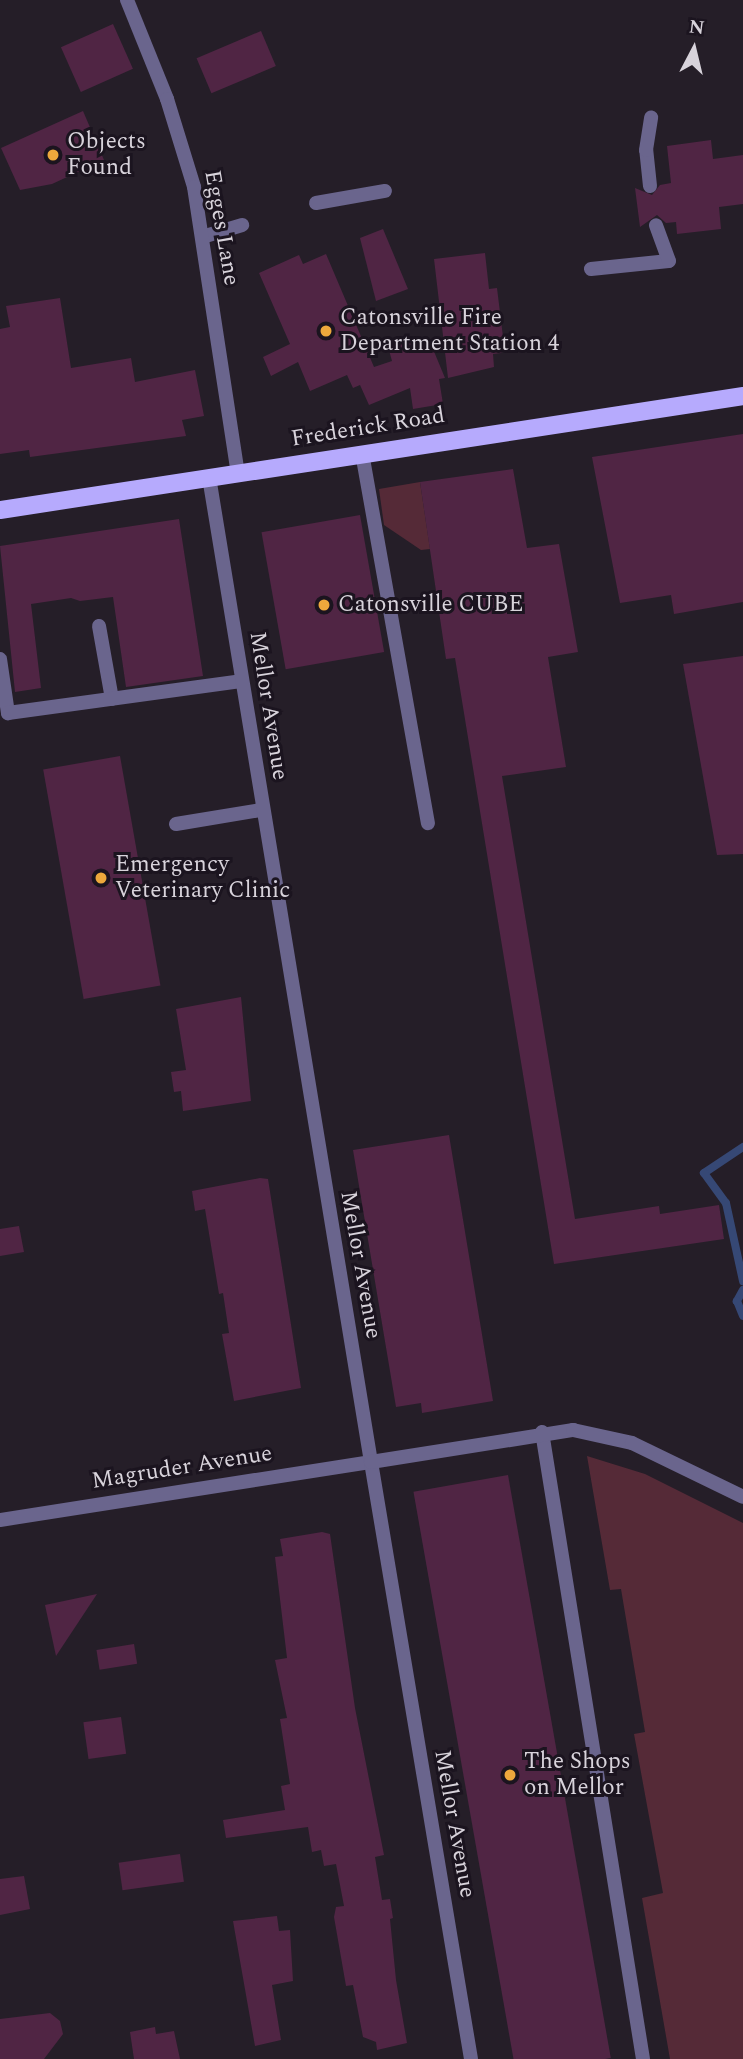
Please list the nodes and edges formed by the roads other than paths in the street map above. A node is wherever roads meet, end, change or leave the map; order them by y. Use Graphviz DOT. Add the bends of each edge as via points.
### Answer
graph roads {
  1 [pos="127,0"];
  2 [pos="650,117"];
  3 [pos="650,186"];
  4 [pos="385,191"];
  5 [pos="316,203"];
  6 [pos="242,225"];
  7 [pos="656,225"];
  8 [pos="202,237"];
  9 [pos="591,270"];
  10 [pos="743,396"];
  11 [pos="362,453"];
  12 [pos="237,473"];
  13 [pos="209,477"];
  14 [pos="0,510"];
  15 [pos="99,626"];
  16 [pos="0,659"];
  17 [pos="241,681"];
  18 [pos="112,699"];
  19 [pos="261,810"];
  20 [pos="428,823"];
  21 [pos="176,824"];
  22 [pos="542,1432"];
  23 [pos="371,1462"];
  24 [pos="743,1497"];
  25 [pos="0,1520"];
  26 [pos="471,2059"];
  27 [pos="643,2059"];
  1 -- 8 [label="street, Egges Lane" via="157,73 194,187"];
  2 -- 3 [label="street" via="646,150"];
  4 -- 5 [label="street"];
  6 -- 8 [label="street"];
  7 -- 9 [label="street" via="669,261"];
  8 -- 12 [label="street, Egges Lane"];
  10 -- 11 [label="main road, Frederick Road"];
  11 -- 12 [label="main road, Frederick Road"];
  11 -- 20 [label="street"];
  12 -- 13 [label="main road, Frederick Road"];
  13 -- 14 [label="main road, Frederick Road"];
  13 -- 17 [label="street, Mellor Avenue"];
  15 -- 18 [label="street"];
  16 -- 18 [label="street" via="8,713"];
  17 -- 18 [label="street"];
  17 -- 19 [label="street, Mellor Avenue"];
  19 -- 21 [label="street"];
  19 -- 23 [label="street, Mellor Avenue"];
  22 -- 23 [label="street, Magruder Avenue"];
  22 -- 24 [label="street, Magruder Avenue" via="597,1433 632,1443"];
  22 -- 27 [label="street"];
  23 -- 25 [label="street, Magruder Avenue"];
  23 -- 26 [label="street, Mellor Avenue"];
}
